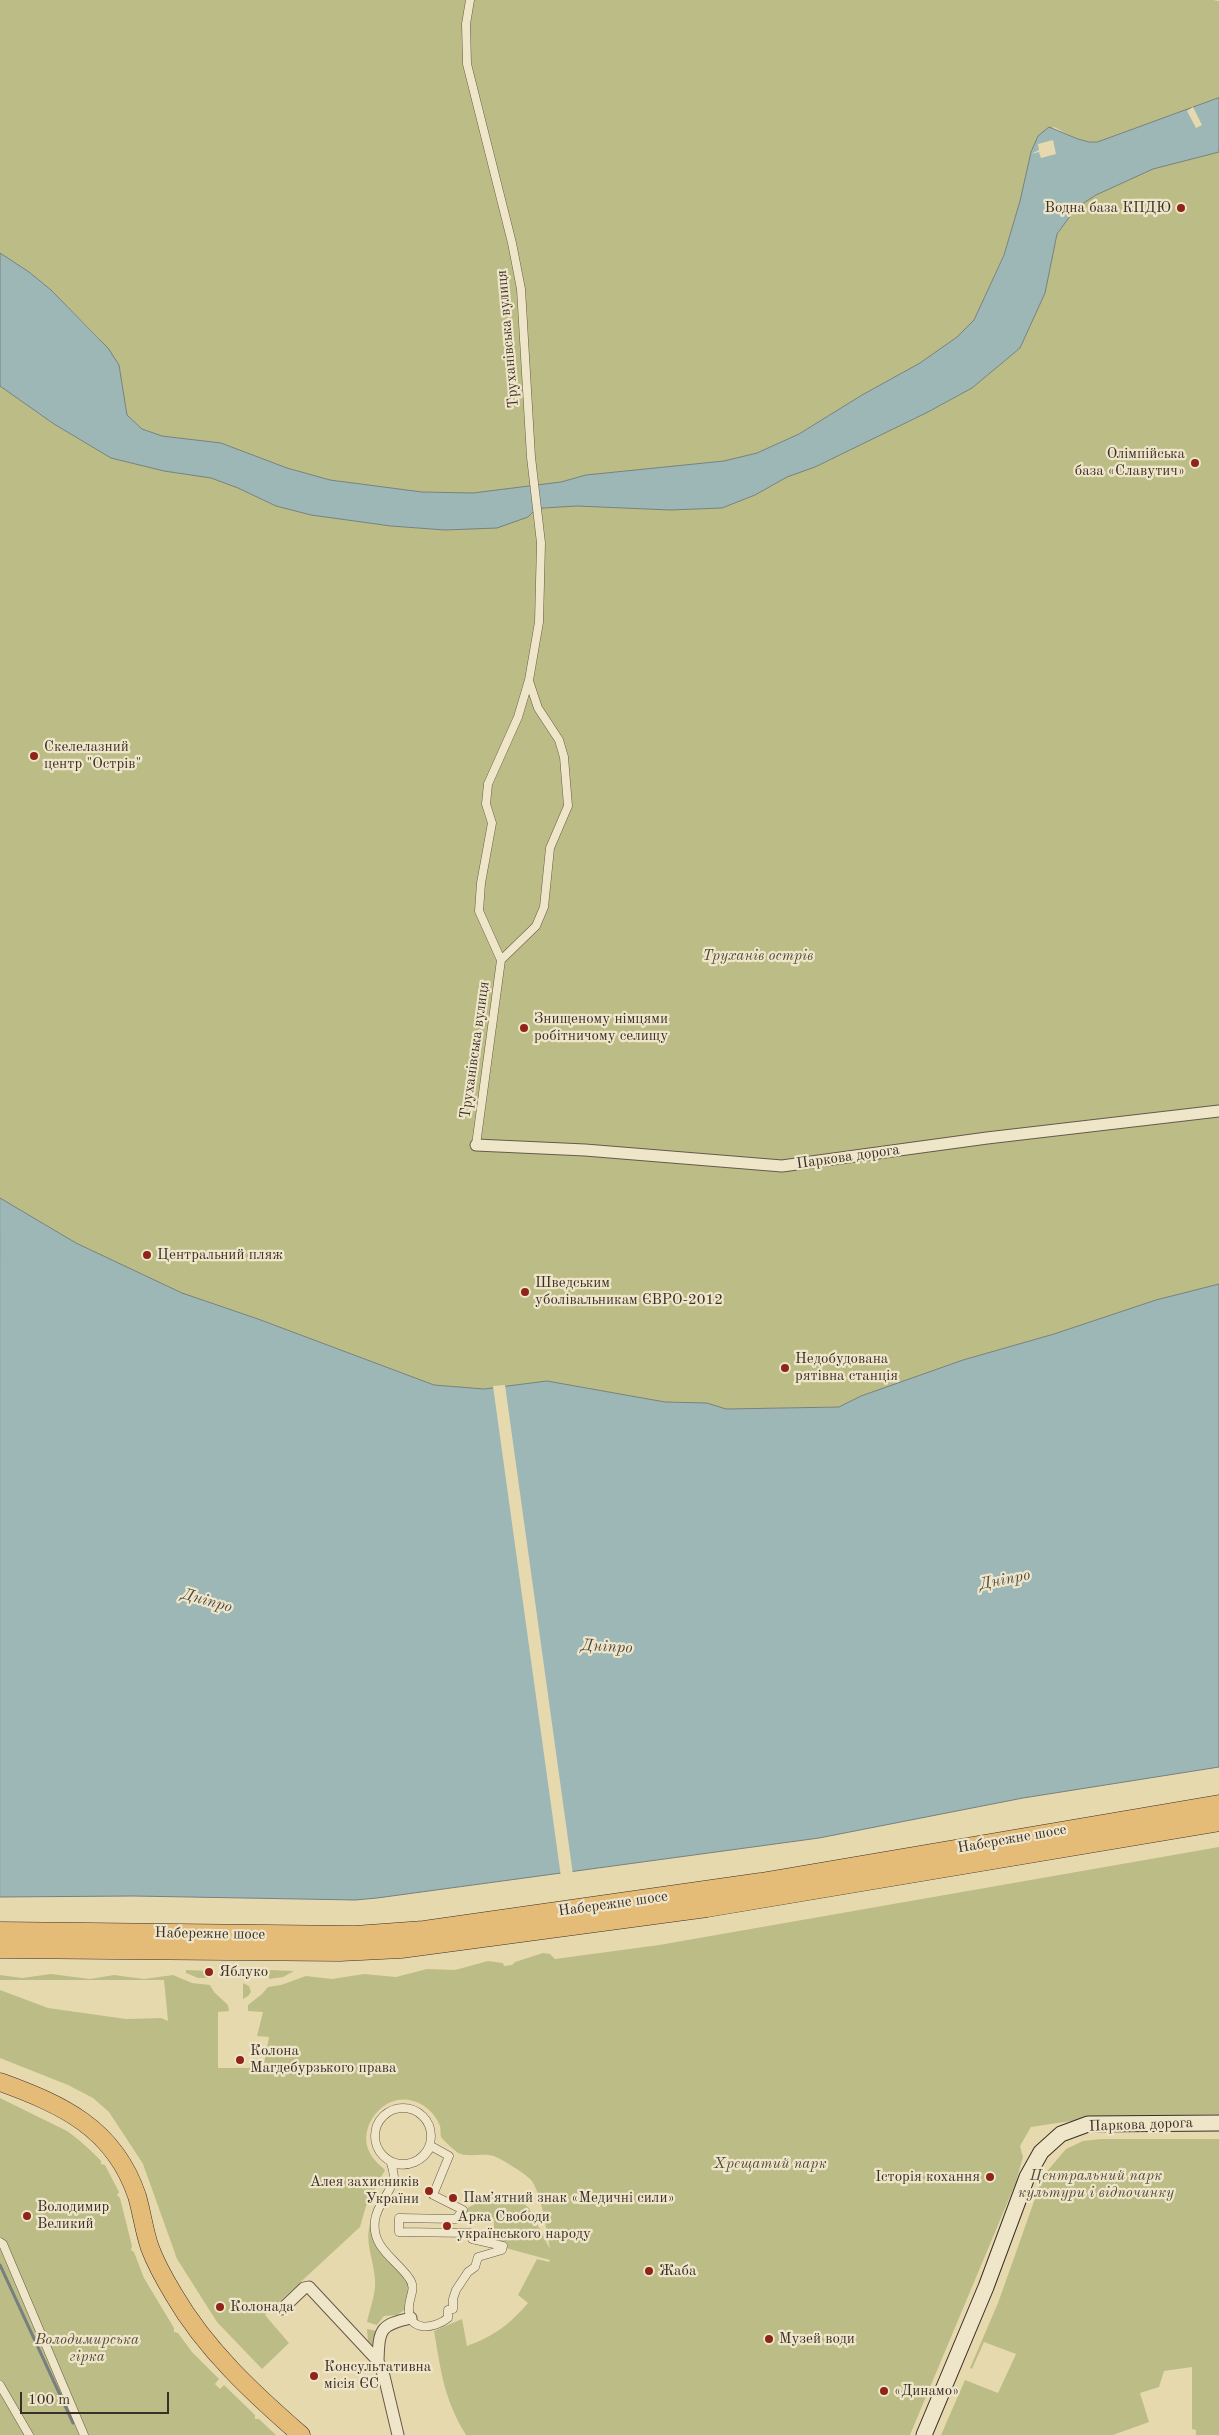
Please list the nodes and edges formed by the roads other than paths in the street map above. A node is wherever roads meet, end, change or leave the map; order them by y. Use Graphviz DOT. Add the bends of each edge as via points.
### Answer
graph roads {
  1 [pos="470,0"];
  2 [pos="529,680"];
  3 [pos="501,960"];
  4 [pos="1219,1111"];
  5 [pos="476,1145"];
  6 [pos="1219,1804"];
  7 [pos="1219,1822"];
  8 [pos="0,1931"];
  9 [pos="0,1949"];
  10 [pos="0,2082"];
  11 [pos="1219,2123"];
  12 [pos="414,2163"];
  13 [pos="403,2165"];
  14 [pos="0,2242"];
  15 [pos="282,2308"];
  16 [pos="411,2318"];
  17 [pos="378,2361"];
  18 [pos="0,2385"];
  19 [pos="29,2435"];
  20 [pos="84,2435"];
  21 [pos="301,2435"];
  22 [pos="398,2435"];
  23 [pos="924,2435"];
  1 -- 2 [label="street, Труханівська вулиця" via="466,24 467,64 512,243 520,289 533,482 541,543 539,622"];
  2 -- 3 [label="street, Труханівська вулиця" via="518,717 488,784 486,804 492,823 479,911"];
  2 -- 3 [label="street, Труханівська вулиця" via="538,708 550,723 562,748 568,806 550,848 544,906 536,926"];
  3 -- 5 [label="street, Труханівська вулиця"];
  4 -- 5 [label="street, Паркова дорога" via="782,1166"];
  6 -- 8 [label="main road, Набережне шосе" via="734,1886 424,1930 355,1935"];
  7 -- 9 [label="main road, Набережне шосе" via="707,1908 400,1950"];
  10 -- 21 [label="main road" via="51,2102 74,2115 112,2148 129,2177 150,2247 174,2296 200,2334 233,2371"];
  11 -- 23 [label="main road, Паркова дорога" via="1088,2124 1062,2134 1041,2152 1027,2177"];
  12 -- 13 [label="street"];
  12 -- 13 [label="street" via="428,2151 431,2128 420,2113 402,2108 384,2115 378,2122 375,2141 384,2157"];
  12 -- 16 [label="street" via="425,2155 430,2146 449,2156 433,2195 464,2210 456,2219 399,2218 399,2232 470,2233 472,2239 502,2246 502,2250 477,2259 475,2267 464,2276 456,2290 453,2308 448,2310 448,2318 441,2324 428,2328 416,2324"];
  13 -- 16 [label="street" via="391,2162 394,2177 380,2201 375,2232 384,2251 412,2285"];
  14 -- 20 [label="street"];
  15 -- 17 [label="street" via="309,2287"];
  16 -- 17 [label="street" via="392,2322 383,2328"];
  17 -- 22 [label="street"];
  18 -- 19 [label="street"];
}
